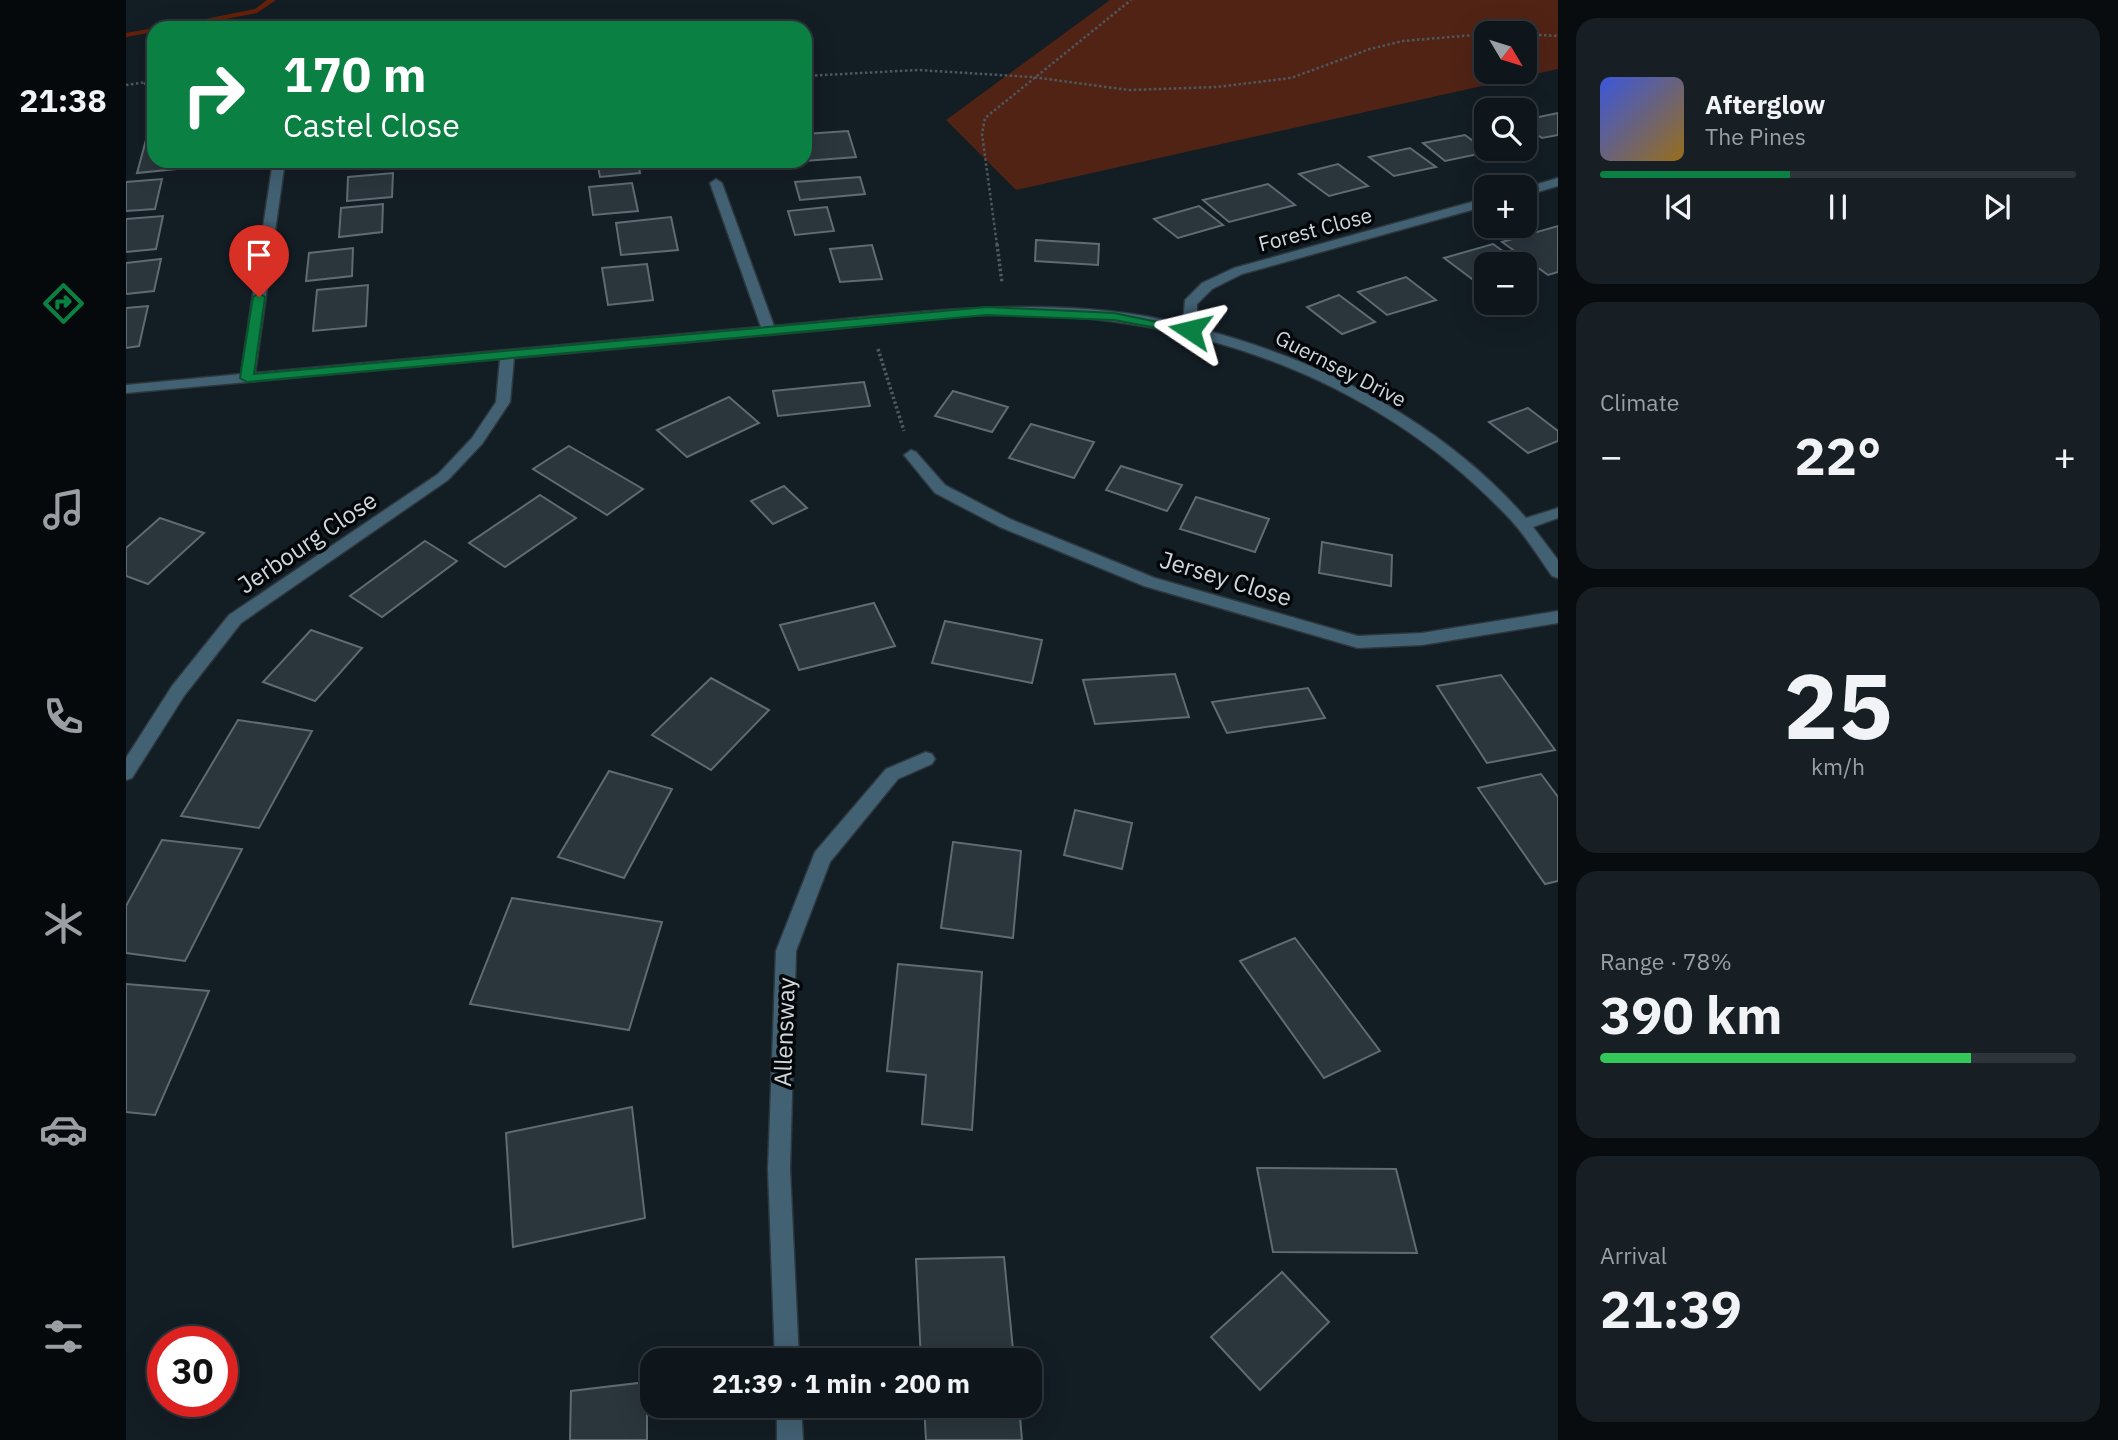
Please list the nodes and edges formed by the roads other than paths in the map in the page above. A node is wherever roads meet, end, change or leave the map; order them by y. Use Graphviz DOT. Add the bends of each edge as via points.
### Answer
graph roads {
  1 [pos="278,168"];
  2 [pos="1558,182"];
  3 [pos="716,183"];
  4 [pos="1537,188"];
  5 [pos="1474,205"];
  6 [pos="1190,330"];
  7 [pos="769,331"];
  8 [pos="507,355"];
  9 [pos="247,378"];
  10 [pos="126,389"];
  11 [pos="911,454"];
  12 [pos="1558,513"];
  13 [pos="1522,525"];
  14 [pos="1558,572"];
  15 [pos="1558,617"];
  16 [pos="926,759"];
  17 [pos="126,773"];
  18 [pos="786,1348"];
  19 [pos="789,1418"];
  20 [pos="790,1440"];
  1 -- 9 [label="street"];
  2 -- 4 [label="street"];
  3 -- 7 [label="street"];
  5 -- 6 [label="street, Forest Close" via="1238,271 1207,286 1190,303"];
  6 -- 7 [label="street, Guernsey Drive" via="1114,316 1006,312"];
  6 -- 13 [label="street, Guernsey Drive" via="1281,357 1363,398 1431,440"];
  7 -- 8 [label="street, Guernsey Drive"];
  8 -- 9 [label="street, Guernsey Drive"];
  8 -- 17 [label="street, Jerbourg Close" via="503,402 477,441 443,477 235,618 178,691"];
  9 -- 10 [label="street, Guernsey Drive"];
  11 -- 15 [label="street, Jersey Close" via="940,489 1005,523 1150,582 1358,642 1422,639"];
  12 -- 13 [label="street"];
  13 -- 14 [label="street, Guernsey Drive"];
  16 -- 18 [label="street, Allensway" via="892,774 822,858 786,951 779,1170"];
  19 -- 20 [label="street"];
}
